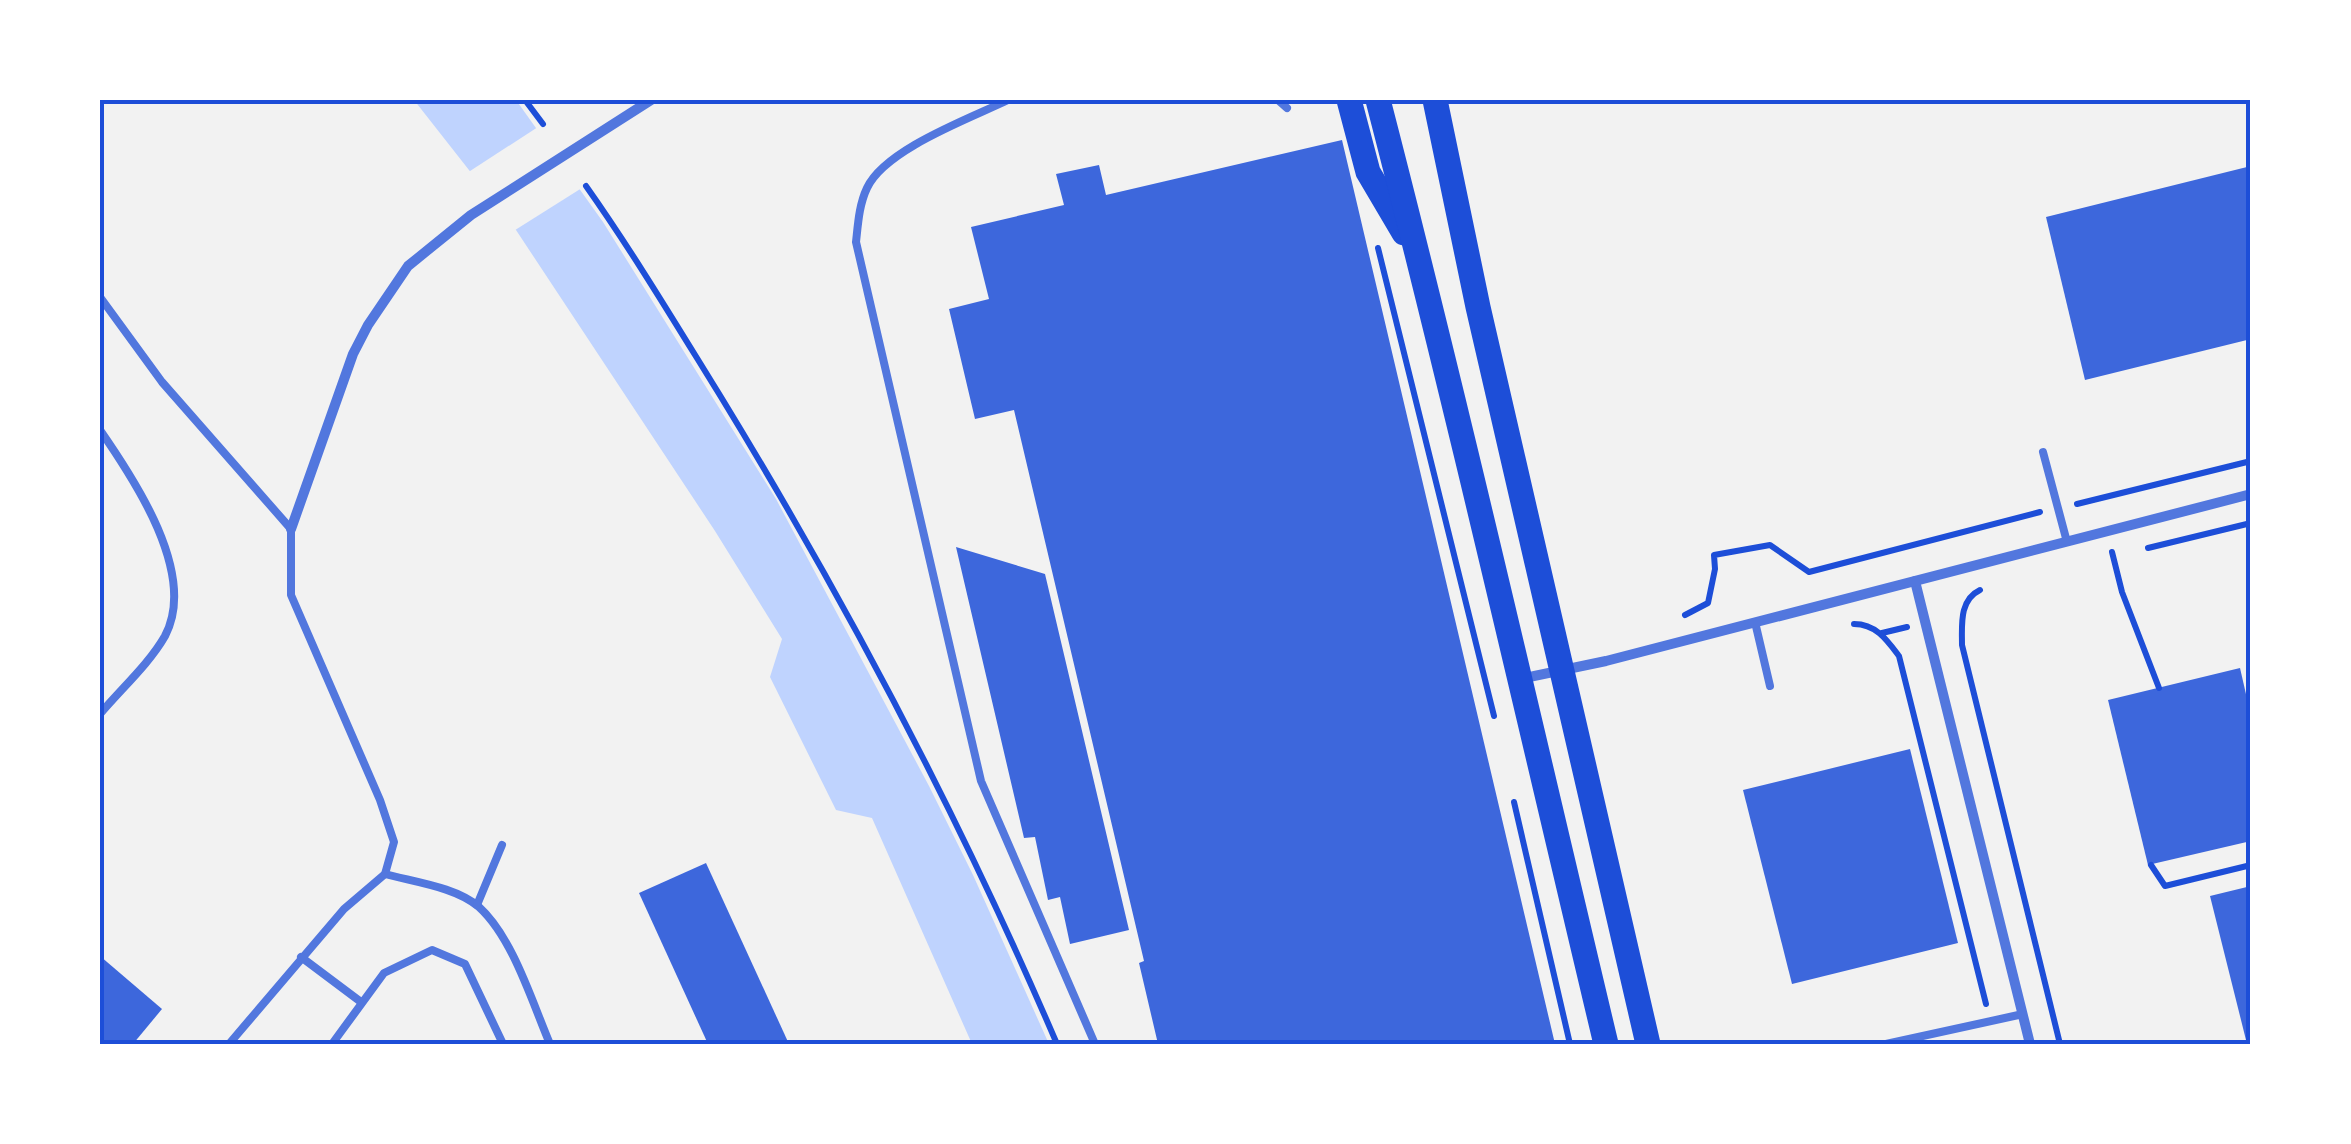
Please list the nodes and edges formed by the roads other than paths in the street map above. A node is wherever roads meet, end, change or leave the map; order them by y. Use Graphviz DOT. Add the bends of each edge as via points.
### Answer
graph roads {
  1 [pos="651,100"];
  2 [pos="1008,100"];
  3 [pos="1278,100"];
  4 [pos="1349,100"];
  5 [pos="1378,100"];
  6 [pos="1435,100"];
  7 [pos="1287,108"];
  8 [pos="1419,258"];
  9 [pos="100,297"];
  10 [pos="100,430"];
  11 [pos="2043,452"];
  12 [pos="2251,494"];
  13 [pos="292,529"];
  14 [pos="2067,542"];
  15 [pos="1915,581"];
  16 [pos="1755,622"];
  17 [pos="1563,670"];
  18 [pos="1518,680"];
  19 [pos="1770,686"];
  20 [pos="100,714"];
  21 [pos="502,845"];
  22 [pos="385,874"];
  23 [pos="478,905"];
  24 [pos="302,957"];
  25 [pos="362,1002"];
  26 [pos="2022,1014"];
  27 [pos="229,1044"];
  28 [pos="332,1044"];
  29 [pos="502,1044"];
  30 [pos="550,1044"];
  31 [pos="1094,1044"];
  32 [pos="1606,1044"];
  33 [pos="1648,1044"];
  34 [pos="1886,1044"];
  35 [pos="2030,1044"];
  1 -- 13 [label="street" via="471,215 408,266 368,325 337,395"];
  2 -- 31 [label="lane" via="905,151 883,169 868,184 856,242 982,781"];
  3 -- 7 [label="lane"];
  4 -- 8 [label="highway" via="1368,172"];
  5 -- 8 [label="highway"];
  6 -- 17 [label="highway"];
  8 -- 18 [label="highway"];
  9 -- 13 [label="lane" via="162,382"];
  10 -- 20 [label="lane" via="151,511 172,577 166,634"];
  11 -- 14 [label="lane"];
  12 -- 14 [label="street"];
  13 -- 22 [label="lane" via="291,595 380,800 394,842"];
  14 -- 15 [label="street"];
  15 -- 16 [label="street"];
  15 -- 26 [label="street"];
  16 -- 17 [label="street"];
  16 -- 19 [label="lane"];
  17 -- 18 [label="street"];
  17 -- 33 [label="highway"];
  18 -- 32 [label="highway"];
  21 -- 23 [label="lane"];
  22 -- 23 [label="lane"];
  22 -- 24 [label="lane"];
  23 -- 30 [label="lane" via="502,935"];
  24 -- 25 [label="lane"];
  24 -- 27 [label="lane"];
  25 -- 28 [label="lane"];
  25 -- 29 [label="lane" via="384,973 432,950 465,964"];
  26 -- 34 [label="lane"];
  26 -- 35 [label="street"];
}
